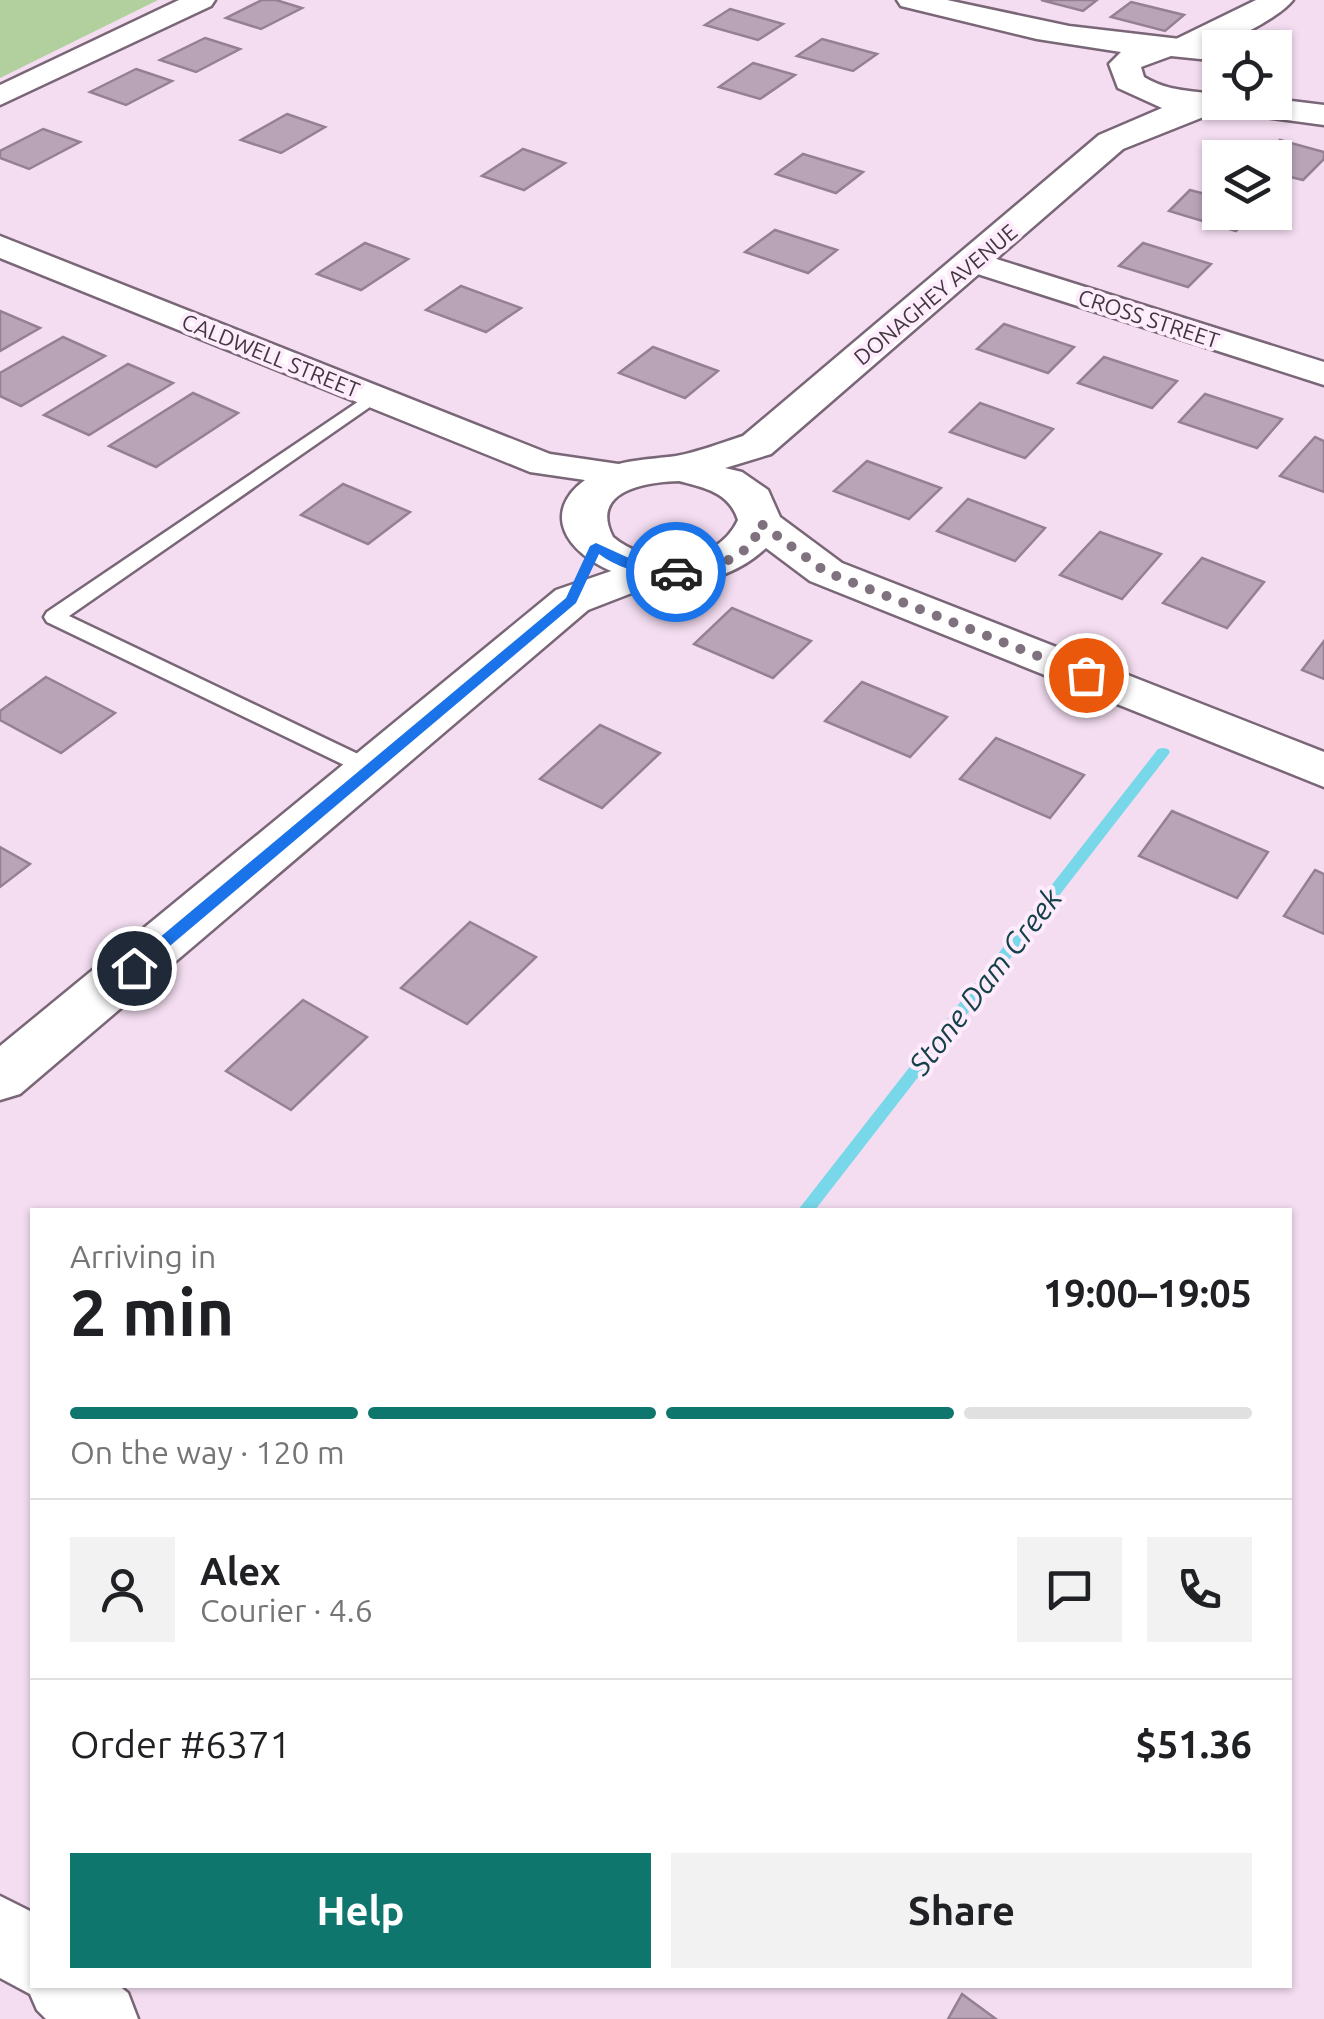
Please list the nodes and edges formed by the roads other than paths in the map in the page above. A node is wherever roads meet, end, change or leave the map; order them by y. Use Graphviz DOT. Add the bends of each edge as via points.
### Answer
graph roads {
  1 [pos="200,0"];
  2 [pos="912,0"];
  3 [pos="1274,4"];
  4 [pos="987,20"];
  5 [pos="1258,30"];
  6 [pos="1175,47"];
  7 [pos="1202,50"];
  8 [pos="1126,77"];
  9 [pos="1292,90"];
  10 [pos="0,96"];
  11 [pos="1202,102"];
  12 [pos="1324,104"];
  13 [pos="1202,108"];
  14 [pos="1292,111"];
  15 [pos="1324,115"];
  16 [pos="1111,142"];
  17 [pos="0,246"];
  18 [pos="974,262"];
  19 [pos="1324,374"];
  20 [pos="374,396"];
  21 [pos="757,445"];
  22 [pos="543,464"];
  23 [pos="680,468"];
  24 [pos="626,475"];
  25 [pos="588,504"];
  26 [pos="755,510"];
  27 [pos="596,546"];
  28 [pos="727,561"];
  29 [pos="652,570"];
  30 [pos="826,572"];
  31 [pos="572,600"];
  32 [pos="374,770"];
  33 [pos="1324,770"];
  34 [pos="5,1067"];
  35 [pos="0,1931"];
  36 [pos="30,1957"];
  37 [pos="66,1988"];
  38 [pos="102,2019"];
  1 -- 10 [label="street"];
  2 -- 4 [label="main road"];
  3 -- 5 [label="main road"];
  3 -- 6 [label="main road"];
  4 -- 6 [label="main road" via="1111,43"];
  4 -- 8 [label="main road" via="1078,51"];
  6 -- 7 [label="main road"];
  6 -- 8 [label="main road" via="1134,56 1125,64"];
  8 -- 11 [label="main road" via="1157,97"];
  8 -- 16 [label="main road, DONAGHEY AVENUE" via="1129,106"];
  9 -- 12 [label="main road"];
  13 -- 16 [label="main road, DONAGHEY AVENUE"];
  14 -- 15 [label="main road"];
  16 -- 18 [label="main road, DONAGHEY AVENUE"];
  17 -- 20 [label="street, CALDWELL STREET"];
  18 -- 19 [label="street, CROSS STREET"];
  18 -- 21 [label="main road, DONAGHEY AVENUE"];
  20 -- 22 [label="street, CALDWELL STREET"];
  20 -- 32 [label="lane" via="54,617"];
  21 -- 23 [label="main road, DONAGHEY AVENUE"];
  21 -- 26 [label="main road"];
  22 -- 24 [label="street, CALDWELL STREET"];
  22 -- 25 [label="street, CALDWELL STREET"];
  23 -- 24 [label="main road"];
  23 -- 26 [label="main road" via="733,482"];
  24 -- 25 [label="main road"];
  25 -- 27 [label="main road" via="585,531"];
  26 -- 28 [label="main road" via="748,548"];
  26 -- 30 [label="main road"];
  27 -- 29 [label="main road"];
  27 -- 31 [label="main road"];
  28 -- 29 [label="main road" via="699,570"];
  28 -- 30 [label="main road"];
  29 -- 31 [label="main road"];
  30 -- 33 [label="main road"];
  31 -- 32 [label="main road"];
  32 -- 34 [label="main road"];
  35 -- 36 [label="street"];
  37 -- 38 [label="street"];
}
